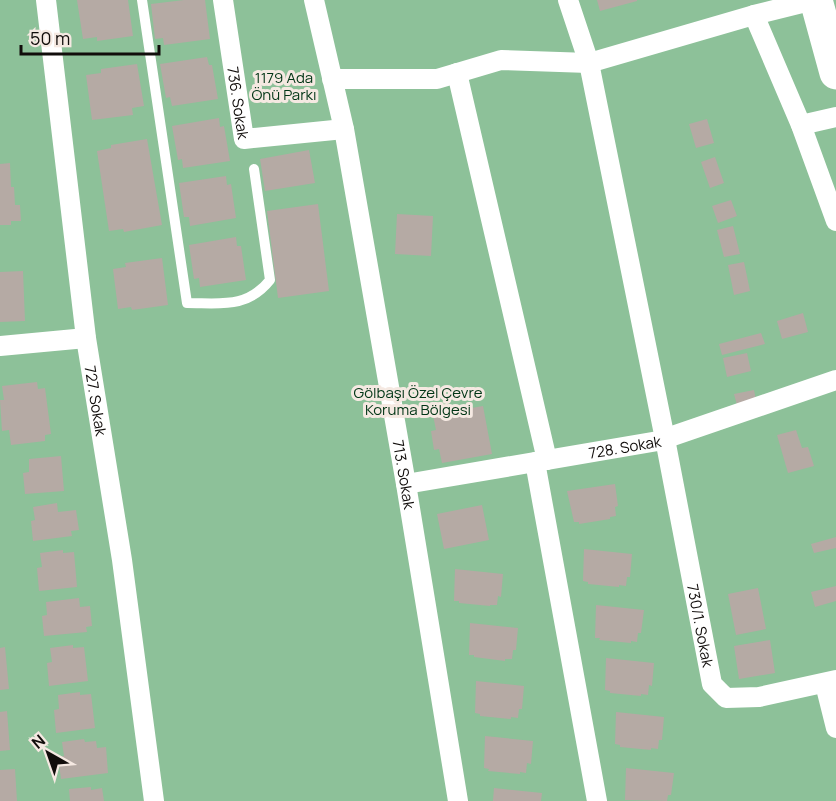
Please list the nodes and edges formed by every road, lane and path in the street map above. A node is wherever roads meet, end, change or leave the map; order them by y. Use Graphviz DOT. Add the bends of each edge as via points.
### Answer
graph roads {
  1 [pos="46,0"];
  2 [pos="142,0"];
  3 [pos="223,0"];
  4 [pos="314,0"];
  5 [pos="568,0"];
  6 [pos="815,0"];
  7 [pos="754,15"];
  8 [pos="589,63"];
  9 [pos="457,73"];
  10 [pos="836,74"];
  11 [pos="332,79"];
  12 [pos="836,117"];
  13 [pos="801,125"];
  14 [pos="344,129"];
  15 [pos="254,169"];
  16 [pos="836,221"];
  17 [pos="86,338"];
  18 [pos="0,346"];
  19 [pos="836,380"];
  20 [pos="665,439"];
  21 [pos="541,461"];
  22 [pos="406,484"];
  23 [pos="830,682"];
  24 [pos="836,728"];
  25 [pos="154,801"];
  26 [pos="458,801"];
  27 [pos="597,801"];
  1 -- 17 [label="street, 727. Sokak"];
  2 -- 15 [label="lane" via="187,303 237,303 270,280"];
  3 -- 14 [label="street, 736. Sokak" via="244,139"];
  4 -- 11 [label="street, 713. Sokak"];
  5 -- 8 [label="street, 730/1. Sokak"];
  6 -- 7 [label="street"];
  6 -- 10 [label="highway"];
  7 -- 8 [label="street"];
  7 -- 13 [label="street"];
  8 -- 9 [label="street" via="501,60"];
  8 -- 20 [label="street, 730/1. Sokak"];
  9 -- 11 [label="street" via="437,79"];
  9 -- 21 [label="street"];
  11 -- 14 [label="street, 713. Sokak"];
  12 -- 13 [label="street"];
  13 -- 16 [label="street"];
  14 -- 22 [label="street, 713. Sokak"];
  17 -- 18 [label="street"];
  17 -- 25 [label="street, 727. Sokak" via="122,560"];
  19 -- 20 [label="street, 728. Sokak"];
  20 -- 21 [label="street, 728. Sokak"];
  20 -- 23 [label="street, 730/1. Sokak" via="712,684 726,698 759,698"];
  21 -- 22 [label="street, 728. Sokak"];
  21 -- 27 [label="street"];
  22 -- 26 [label="street, 713. Sokak"];
  23 -- 24 [label="street"];
}
